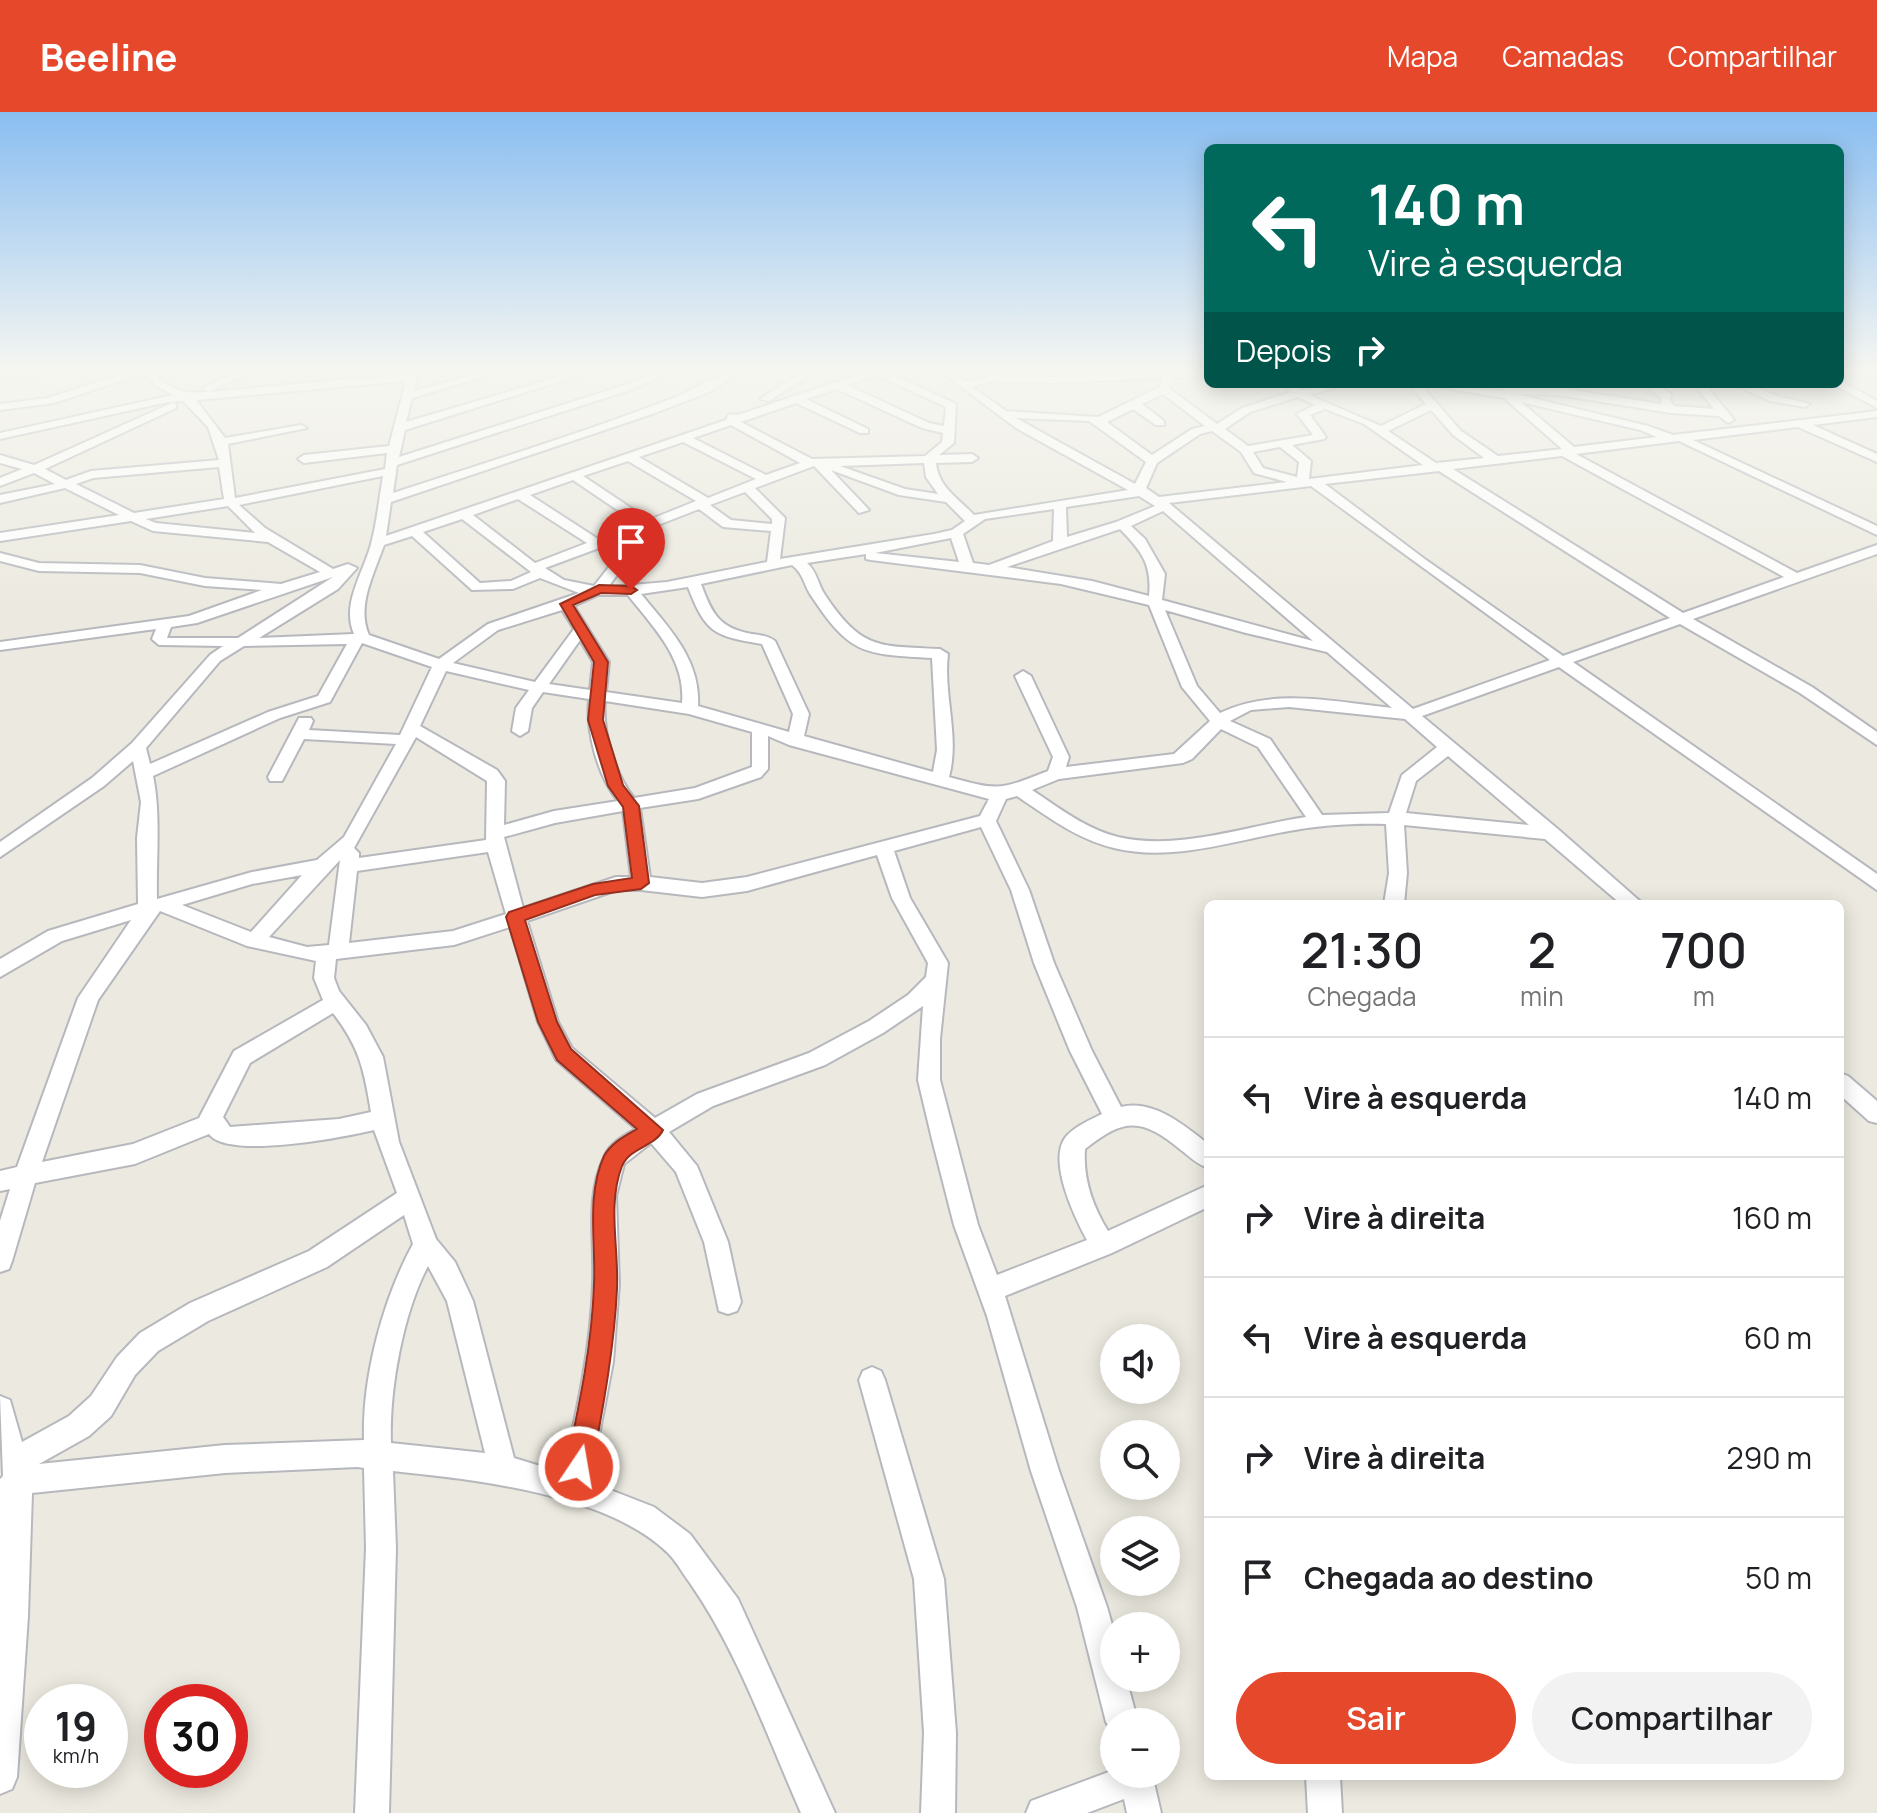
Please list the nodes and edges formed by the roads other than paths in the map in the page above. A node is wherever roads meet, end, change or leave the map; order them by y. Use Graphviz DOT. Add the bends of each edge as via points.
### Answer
graph roads {
  1 [pos="79,450"];
  2 [pos="222,450"];
  3 [pos="395,450"];
  4 [pos="426,450"];
  5 [pos="533,450"];
  6 [pos="649,450"];
  7 [pos="708,450"];
  8 [pos="790,450"];
  9 [pos="939,450"];
  10 [pos="1066,450"];
  11 [pos="1138,450"];
  12 [pos="1168,450"];
  13 [pos="1246,450"];
  14 [pos="1291,450"];
  15 [pos="1412,450"];
  16 [pos="1481,450"];
  17 [pos="1584,450"];
  18 [pos="1701,450"];
  19 [pos="1568,452"];
  20 [pos="65,457"];
  21 [pos="630,457"];
  22 [pos="930,457"];
  23 [pos="972,458"];
  24 [pos="0,459"];
  25 [pos="304,459"];
  26 [pos="1495,460"];
  27 [pos="116,461"];
  28 [pos="392,461"];
  29 [pos="1152,461"];
  30 [pos="224,463"];
  31 [pos="816,463"];
  32 [pos="1437,467"];
  33 [pos="35,469"];
  34 [pos="573,475"];
  35 [pos="764,479"];
  36 [pos="0,482"];
  37 [pos="1308,483"];
  38 [pos="64,485"];
  39 [pos="747,487"];
  40 [pos="1142,490"];
  41 [pos="521,495"];
  42 [pos="0,499"];
  43 [pos="949,499"];
  44 [pos="385,500"];
  45 [pos="231,502"];
  46 [pos="703,503"];
  47 [pos="1060,503"];
  48 [pos="1161,504"];
  49 [pos="863,510"];
  50 [pos="465,515"];
  51 [pos="128,517"];
  52 [pos="971,520"];
  53 [pos="648,525"];
  54 [pos="1123,525"];
  55 [pos="778,528"];
  56 [pos="1877,531"];
  57 [pos="415,532"];
  58 [pos="956,533"];
  59 [pos="0,537"];
  60 [pos="275,539"];
  61 [pos="378,543"];
  62 [pos="597,544"];
  63 [pos="1060,545"];
  64 [pos="1877,549"];
  65 [pos="859,554"];
  66 [pos="0,557"];
  67 [pos="795,561"];
  68 [pos="370,564"];
  69 [pos="773,564"];
  70 [pos="348,568"];
  71 [pos="968,569"];
  72 [pos="540,570"];
  73 [pos="988,571"];
  74 [pos="329,572"];
  75 [pos="1796,578"];
  76 [pos="693,582"];
  77 [pos="513,585"];
  78 [pos="281,588"];
  79 [pos="599,589"];
  80 [pos="631,590"];
  81 [pos="1155,603"];
  82 [pos="566,604"];
  83 [pos="527,616"];
  84 [pos="1686,620"];
  85 [pos="165,624"];
  86 [pos="581,629"];
  87 [pos="359,640"];
  88 [pos="237,641"];
  89 [pos="0,646"];
  90 [pos="1329,648"];
  91 [pos="1565,663"];
  92 [pos="441,665"];
  93 [pos="1023,676"];
  94 [pos="538,687"];
  95 [pos="596,697"];
  96 [pos="314,703"];
  97 [pos="690,709"];
  98 [pos="1411,715"];
  99 [pos="1218,721"];
  100 [pos="520,731"];
  101 [pos="760,731"];
  102 [pos="299,734"];
  103 [pos="409,734"];
  104 [pos="1877,740"];
  105 [pos="795,741"];
  106 [pos="1449,746"];
  107 [pos="138,747"];
  108 [pos="144,773"];
  109 [pos="1056,774"];
  110 [pos="276,777"];
  111 [pos="939,781"];
  112 [pos="1008,791"];
  113 [pos="631,806"];
  114 [pos="986,820"];
  115 [pos="1317,820"];
  116 [pos="1395,821"];
  117 [pos="1553,834"];
  118 [pos="495,840"];
  119 [pos="351,841"];
  120 [pos="884,849"];
  121 [pos="0,851"];
  122 [pos="322,865"];
  123 [pos="348,866"];
  124 [pos="641,883"];
  125 [pos="1877,883"];
  126 [pos="1395,900"];
  127 [pos="1628,900"];
  128 [pos="155,907"];
  129 [pos="515,917"];
  130 [pos="254,941"];
  131 [pos="332,952"];
  132 [pos="0,969"];
  133 [pos="935,981"];
  134 [pos="336,1002"];
  135 [pos="1844,1085"];
  136 [pos="1877,1114"];
  137 [pos="1114,1116"];
  138 [pos="382,1119"];
  139 [pos="213,1121"];
  140 [pos="653,1130"];
  141 [pos="1204,1155"];
  142 [pos="26,1175"];
  143 [pos="0,1181"];
  144 [pos="411,1197"];
  145 [pos="1204,1198"];
  146 [pos="426,1245"];
  147 [pos="1103,1245"];
  148 [pos="1,1249"];
  149 [pos="990,1290"];
  150 [pos="728,1302"];
  151 [pos="872,1380"];
  152 [pos="0,1410"];
  153 [pos="377,1457"];
  154 [pos="503,1469"];
  155 [pos="8,1470"];
  156 [pos="574,1490"];
  157 [pos="1118,1708"];
  158 [pos="0,1777"];
  159 [pos="1323,1780"];
  160 [pos="1105,1788"];
  161 [pos="1138,1788"];
  162 [pos="372,1813"];
  163 [pos="818,1813"];
  164 [pos="938,1813"];
  165 [pos="1043,1813"];
  166 [pos="1144,1813"];
  167 [pos="1325,1813"];
  1 -- 20 [label="street"];
  2 -- 30 [label="street"];
  3 -- 28 [label="street"];
  4 -- 28 [label="street"];
  5 -- 44 [label="street"];
  6 -- 21 [label="street"];
  7 -- 35 [label="street"];
  8 -- 31 [label="street"];
  9 -- 22 [label="street"];
  10 -- 40 [label="street"];
  11 -- 29 [label="street"];
  12 -- 29 [label="street"];
  13 -- 37 [label="street" via="1258,470"];
  14 -- 37 [label="street" via="1305,461"];
  15 -- 32 [label="street"];
  16 -- 26 [label="street"];
  17 -- 19 [label="street"];
  18 -- 56 [label="street"];
  19 -- 26 [label="street"];
  19 -- 75 [label="street"];
  20 -- 27 [label="street"];
  20 -- 33 [label="street"];
  21 -- 34 [label="street"];
  21 -- 46 [label="street"];
  22 -- 23 [label="street"];
  22 -- 31 [label="street"];
  22 -- 43 [label="street" via="932,479"];
  24 -- 33 [label="street"];
  25 -- 28 [label="street"];
  26 -- 32 [label="street"];
  28 -- 44 [label="street"];
  28 -- 45 [label="street"];
  29 -- 40 [label="street"];
  30 -- 38 [label="street" via="107,473"];
  30 -- 45 [label="street"];
  31 -- 35 [label="street"];
  31 -- 43 [label="street" via="903,492"];
  31 -- 49 [label="street"];
  32 -- 37 [label="street"];
  32 -- 84 [label="street"];
  33 -- 36 [label="street"];
  33 -- 38 [label="street"];
  34 -- 41 [label="street"];
  34 -- 53 [label="street"];
  35 -- 39 [label="street"];
  37 -- 48 [label="street"];
  37 -- 91 [label="street"];
  38 -- 42 [label="street"];
  38 -- 51 [label="street"];
  39 -- 46 [label="street"];
  39 -- 55 [label="street" via="779,518"];
  40 -- 47 [label="street"];
  40 -- 48 [label="street"];
  41 -- 50 [label="street"];
  41 -- 62 [label="street"];
  43 -- 52 [label="street"];
  44 -- 61 [label="street"];
  45 -- 51 [label="street"];
  45 -- 60 [label="street"];
  46 -- 53 [label="street"];
  46 -- 55 [label="street" via="728,524"];
  47 -- 52 [label="street"];
  47 -- 63 [label="street"];
  48 -- 54 [label="street"];
  48 -- 90 [label="street"];
  50 -- 57 [label="street"];
  50 -- 72 [label="street"];
  51 -- 59 [label="street"];
  51 -- 60 [label="street" via="153,527"];
  52 -- 58 [label="street"];
  53 -- 62 [label="street"];
  53 -- 79 [label="street"];
  54 -- 63 [label="street"];
  54 -- 81 [label="street" via="1158,574"];
  55 -- 69 [label="street"];
  57 -- 61 [label="street"];
  57 -- 77 [label="street" via="472,585"];
  58 -- 65 [label="street"];
  58 -- 71 [label="street"];
  60 -- 74 [label="street"];
  61 -- 68 [label="street"];
  62 -- 72 [label="street"];
  63 -- 73 [label="street" via="1026,552"];
  64 -- 75 [label="street"];
  65 -- 67 [label="street"];
  65 -- 71 [label="street"];
  66 -- 78 [label="street" via="39,567 140,569 205,582"];
  67 -- 69 [label="street"];
  67 -- 111 [label="street" via="806,569 817,594 852,639 877,650 940,654 936,675 946,764"];
  68 -- 70 [label="street"];
  68 -- 87 [label="street" via="356,608"];
  69 -- 76 [label="street"];
  70 -- 74 [label="street"];
  70 -- 88 [label="street" via="333,586"];
  71 -- 73 [label="street"];
  72 -- 77 [label="street"];
  72 -- 79 [label="street" via="566,585"];
  73 -- 81 [label="street" via="1057,579"];
  74 -- 78 [label="street"];
  75 -- 84 [label="street"];
  76 -- 80 [label="street"];
  76 -- 105 [label="street" via="703,608 724,633 768,641 801,714"];
  77 -- 83 [label="street"];
  78 -- 85 [label="street" via="214,614"];
  79 -- 80 [label="street"];
  79 -- 82 [label="street"];
  80 -- 97 [label="street" via="684,660 693,692"];
  81 -- 90 [label="street"];
  81 -- 99 [label="street" via="1190,687"];
  82 -- 83 [label="street"];
  82 -- 86 [label="street"];
  83 -- 92 [label="street" via="483,631"];
  84 -- 91 [label="street"];
  84 -- 104 [label="street" via="1806,690"];
  85 -- 88 [label="street" via="159,641"];
  85 -- 89 [label="street"];
  86 -- 94 [label="street"];
  86 -- 95 [label="street" via="601,662"];
  87 -- 88 [label="street"];
  87 -- 92 [label="street"];
  87 -- 96 [label="street" via="329,694"];
  88 -- 107 [label="street" via="215,658"];
  90 -- 98 [label="street"];
  91 -- 98 [label="street"];
  91 -- 125 [label="street"];
  92 -- 94 [label="street"];
  92 -- 103 [label="street"];
  93 -- 109 [label="street" via="1061,757"];
  94 -- 95 [label="street"];
  94 -- 100 [label="street" via="524,708"];
  95 -- 97 [label="street"];
  95 -- 113 [label="street" via="595,720 615,786"];
  96 -- 102 [label="street"];
  96 -- 108 [label="street" via="274,715"];
  97 -- 101 [label="street"];
  98 -- 99 [label="street" via="1289,702 1248,706"];
  98 -- 106 [label="street"];
  99 -- 109 [label="street" via="1177,759"];
  99 -- 115 [label="street" via="1264,743"];
  101 -- 105 [label="street"];
  101 -- 113 [label="street" via="760,769 755,773 698,793"];
  102 -- 103 [label="street"];
  102 -- 110 [label="street"];
  103 -- 118 [label="street" via="494,776"];
  103 -- 119 [label="street"];
  105 -- 111 [label="street"];
  106 -- 116 [label="street" via="1408,779"];
  106 -- 117 [label="street"];
  107 -- 108 [label="street"];
  107 -- 121 [label="street"];
  108 -- 128 [label="street"];
  109 -- 112 [label="street"];
  111 -- 112 [label="street"];
  112 -- 114 [label="street"];
  112 -- 115 [label="street" via="1090,834 1129,845 1159,846"];
  113 -- 118 [label="street" via="554,817"];
  113 -- 124 [label="street"];
  114 -- 120 [label="street"];
  114 -- 137 [label="street" via="1020,890 1081,1051"];
  115 -- 116 [label="street"];
  116 -- 117 [label="street"];
  116 -- 126 [label="street"];
  117 -- 127 [label="street"];
  118 -- 123 [label="street"];
  118 -- 129 [label="street"];
  119 -- 122 [label="street"];
  119 -- 123 [label="street"];
  120 -- 124 [label="street" via="747,884 702,890"];
  120 -- 133 [label="street" via="901,898 938,963"];
  122 -- 128 [label="street" via="252,878"];
  122 -- 130 [label="street"];
  123 -- 131 [label="street"];
  124 -- 129 [label="street" via="593,890"];
  128 -- 130 [label="street"];
  128 -- 132 [label="street" via="55,936"];
  128 -- 142 [label="street" via="88,998"];
  129 -- 131 [label="street" via="454,938"];
  129 -- 140 [label="street" via="548,1022 564,1054"];
  130 -- 131 [label="street" via="307,954"];
  131 -- 134 [label="street" via="324,978"];
  133 -- 140 [label="street" via="915,1001 817,1059 705,1100"];
  133 -- 149 [label="street" via="929,1080 966,1225"];
  134 -- 138 [label="street" via="372,1057"];
  134 -- 139 [label="street" via="242,1057"];
  135 -- 136 [label="street"];
  137 -- 141 [label="street" via="1155,1118"];
  137 -- 147 [label="street" via="1074,1144 1071,1167 1078,1201"];
  138 -- 139 [label="street" via="339,1129 234,1138 223,1135"];
  138 -- 144 [label="street"];
  139 -- 142 [label="street" via="135,1154"];
  140 -- 150 [label="street" via="685,1166 716,1242"];
  140 -- 156 [label="street" via="614,1159 604,1196 606,1284 600,1362"];
  142 -- 143 [label="street"];
  142 -- 148 [label="street"];
  144 -- 146 [label="street"];
  144 -- 155 [label="street" via="318,1259 199,1312 149,1342 101,1406 79,1426"];
  145 -- 147 [label="street"];
  146 -- 153 [label="street" via="390,1335"];
  146 -- 154 [label="street" via="446,1270 460,1301"];
  147 -- 149 [label="street"];
  149 -- 157 [label="street" via="1092,1607"];
  151 -- 164 [label="street" via="929,1579 940,1733"];
  152 -- 155 [label="street"];
  153 -- 154 [label="street"];
  153 -- 155 [label="street" via="357,1453"];
  153 -- 162 [label="street" via="381,1548"];
  154 -- 156 [label="street"];
  155 -- 158 [label="street" via="13,1616"];
  156 -- 163 [label="street" via="644,1517 680,1544 727,1610"];
  159 -- 167 [label="street"];
  160 -- 165 [label="street"];
  161 -- 166 [label="street"];
}
